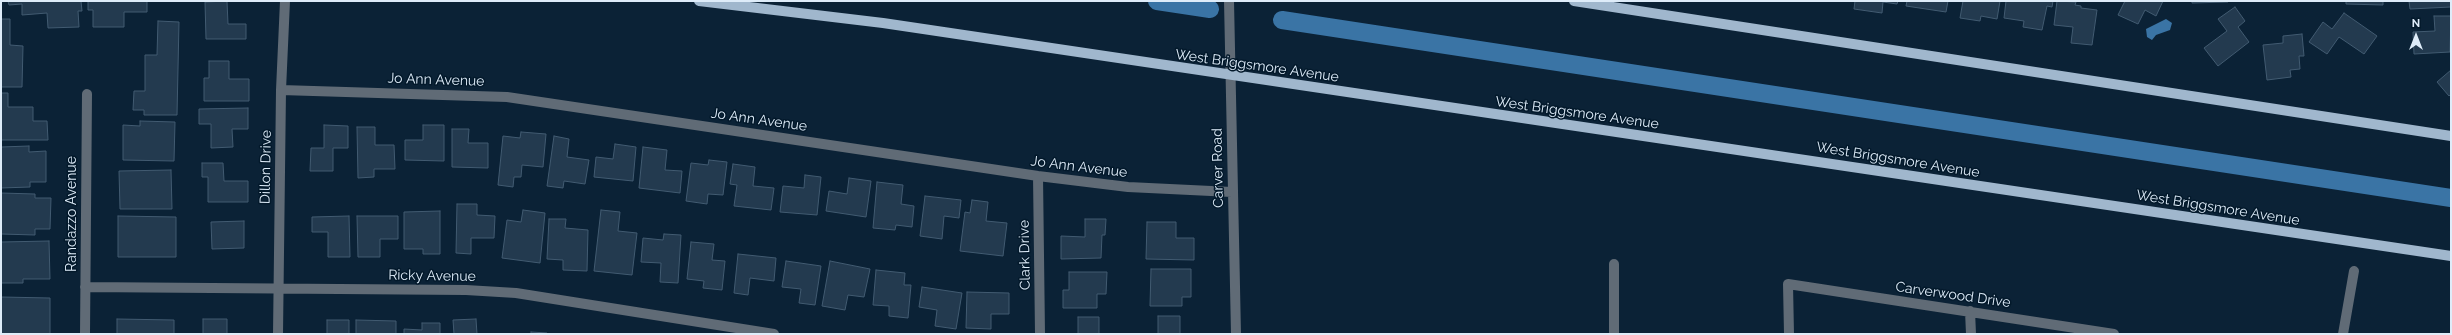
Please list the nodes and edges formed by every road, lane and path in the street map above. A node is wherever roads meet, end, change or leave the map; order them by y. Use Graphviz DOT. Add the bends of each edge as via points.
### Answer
graph roads {
  1 [pos="285,1"];
  2 [pos="699,1"];
  3 [pos="1229,1"];
  4 [pos="1574,1"];
  5 [pos="1230,76"];
  6 [pos="281,90"];
  7 [pos="87,94"];
  8 [pos="2451,136"];
  9 [pos="1038,176"];
  10 [pos="1232,192"];
  11 [pos="2451,256"];
  12 [pos="1614,264"];
  13 [pos="2354,271"];
  14 [pos="85,286"];
  15 [pos="278,288"];
  16 [pos="1970,311"];
  17 [pos="85,334"];
  18 [pos="278,334"];
  19 [pos="774,334"];
  20 [pos="1040,334"];
  21 [pos="1236,334"];
  22 [pos="1614,334"];
  23 [pos="1789,334"];
  24 [pos="1971,334"];
  25 [pos="2114,334"];
  26 [pos="2343,334"];
  1 -- 6 [label="street, Dillon Drive"];
  2 -- 5 [label="main road, West Briggsmore Avenue" via="883,24"];
  3 -- 5 [label="street, Carver Road"];
  4 -- 8 [label="main road"];
  5 -- 10 [label="street, Carver Road"];
  5 -- 11 [label="main road, West Briggsmore Avenue"];
  6 -- 9 [label="street, Jo Ann Avenue" via="508,97"];
  6 -- 15 [label="street, Dillon Drive"];
  7 -- 14 [label="street, Randazzo Avenue"];
  9 -- 10 [label="street, Jo Ann Avenue" via="1128,187"];
  9 -- 20 [label="street, Clark Drive"];
  10 -- 21 [label="street, Carver Road"];
  12 -- 22 [label="street"];
  13 -- 26 [label="street"];
  14 -- 15 [label="street, Ricky Avenue"];
  14 -- 17 [label="street, Randazzo Avenue"];
  15 -- 18 [label="street, Dillon Drive"];
  15 -- 19 [label="street, Ricky Avenue" via="516,293"];
  16 -- 23 [label="street, Carverwood Drive" via="1788,284"];
  16 -- 24 [label="street"];
  16 -- 25 [label="street, Carverwood Drive"];
}
